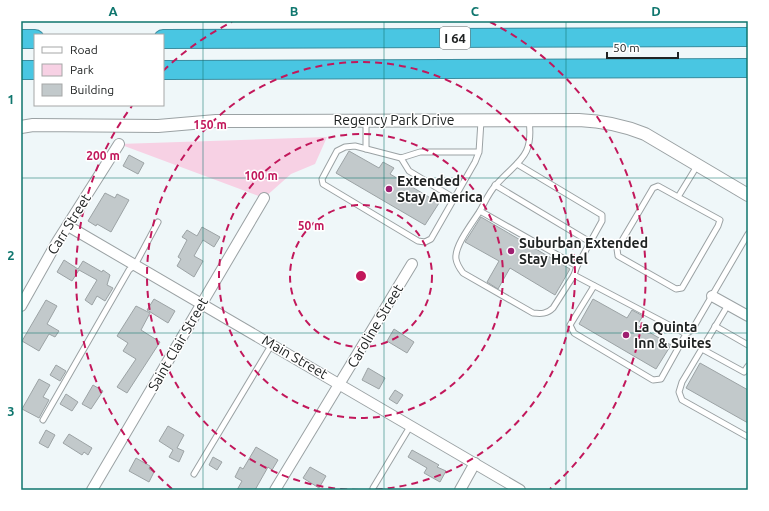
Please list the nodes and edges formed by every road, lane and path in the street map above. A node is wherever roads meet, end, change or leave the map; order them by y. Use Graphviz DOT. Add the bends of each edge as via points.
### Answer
graph roads {
  1 [pos="748,37"];
  2 [pos="21,39"];
  3 [pos="34,39"];
  4 [pos="164,39"];
  5 [pos="746,68"];
  6 [pos="21,70"];
  7 [pos="34,70"];
  8 [pos="164,70"];
  9 [pos="366,120"];
  10 [pos="481,120"];
  11 [pos="529,120"];
  12 [pos="21,127"];
  13 [pos="119,144"];
  14 [pos="366,149"];
  15 [pos="479,152"];
  16 [pos="401,158"];
  17 [pos="517,164"];
  18 [pos="697,165"];
  19 [pos="495,185"];
  20 [pos="748,195"];
  21 [pos="678,196"];
  22 [pos="264,198"];
  23 [pos="454,198"];
  24 [pos="480,211"];
  25 [pos="158,222"];
  26 [pos="68,226"];
  27 [pos="748,234"];
  28 [pos="590,242"];
  29 [pos="412,264"];
  30 [pos="135,265"];
  31 [pos="577,266"];
  32 [pos="574,275"];
  33 [pos="594,286"];
  34 [pos="712,296"];
  35 [pos="202,303"];
  36 [pos="728,304"];
  37 [pos="21,306"];
  38 [pos="748,316"];
  39 [pos="715,326"];
  40 [pos="686,334"];
  41 [pos="272,344"];
  42 [pos="748,345"];
  43 [pos="702,349"];
  44 [pos="748,366"];
  45 [pos="746,373"];
  46 [pos="340,383"];
  47 [pos="43,420"];
  48 [pos="411,425"];
  49 [pos="748,437"];
  50 [pos="475,463"];
  51 [pos="194,474"];
  52 [pos="373,488"];
  53 [pos="92,490"];
  54 [pos="275,490"];
  55 [pos="460,490"];
  56 [pos="520,490"];
  1 -- 4 [label="highway, I 64"];
  2 -- 3 [label="highway"];
  5 -- 8 [label="highway, I 64"];
  6 -- 7 [label="highway"];
  9 -- 10 [label="street, Regency Park Drive"];
  9 -- 12 [label="street, Regency Park Drive" via="216,121 158,126"];
  9 -- 14 [label="lane"];
  10 -- 11 [label="street, Regency Park Drive"];
  10 -- 15 [label="lane"];
  11 -- 17 [label="lane" via="529,147"];
  11 -- 18 [label="street, Regency Park Drive" via="579,120 620,125 645,134"];
  13 -- 26 [label="street, Carr Street"];
  14 -- 16 [label="lane"];
  14 -- 23 [label="lane" via="355,146 337,151 322,179 323,184 418,241 425,242 431,238"];
  15 -- 16 [label="lane" via="420,152"];
  15 -- 23 [label="lane"];
  16 -- 23 [label="lane" via="409,171"];
  17 -- 19 [label="lane"];
  17 -- 28 [label="lane" via="602,215 602,221"];
  18 -- 20 [label="street, Regency Park Drive"];
  18 -- 21 [label="lane"];
  19 -- 24 [label="lane"];
  19 -- 28 [label="lane"];
  21 -- 21 [label="lane" via="720,220 682,288 676,289 618,256 617,250 653,188 658,186"];
  22 -- 35 [label="street, Saint Clair Street"];
  24 -- 31 [label="lane"];
  24 -- 32 [label="lane" via="458,246 456,258 464,273 533,313 539,314 553,308"];
  25 -- 30 [label="lane"];
  26 -- 30 [label="street, Main Street"];
  26 -- 37 [label="street, Carr Street"];
  27 -- 34 [label="lane"];
  28 -- 31 [label="lane"];
  29 -- 46 [label="street, Caroline Street"];
  30 -- 35 [label="street, Main Street"];
  30 -- 47 [label="lane" via="129,270"];
  31 -- 32 [label="lane"];
  32 -- 33 [label="lane"];
  33 -- 40 [label="lane"];
  33 -- 40 [label="lane" via="570,325 574,333 653,380 661,379"];
  34 -- 36 [label="street"];
  34 -- 40 [label="lane" via="692,330"];
  35 -- 41 [label="street, Main Street"];
  35 -- 53 [label="street, Saint Clair Street"];
  36 -- 38 [label="street"];
  36 -- 39 [label="lane"];
  39 -- 42 [label="lane"];
  39 -- 43 [label="lane"];
  41 -- 46 [label="street, Main Street"];
  41 -- 51 [label="lane"];
  43 -- 45 [label="lane"];
  43 -- 49 [label="lane" via="682,382 679,392 682,400"];
  44 -- 45 [label="lane"];
  46 -- 48 [label="street, Main Street"];
  46 -- 54 [label="street, Caroline Street"];
  48 -- 50 [label="street, Main Street"];
  48 -- 52 [label="lane"];
  50 -- 55 [label="street"];
  50 -- 56 [label="street, Main Street"];
}
